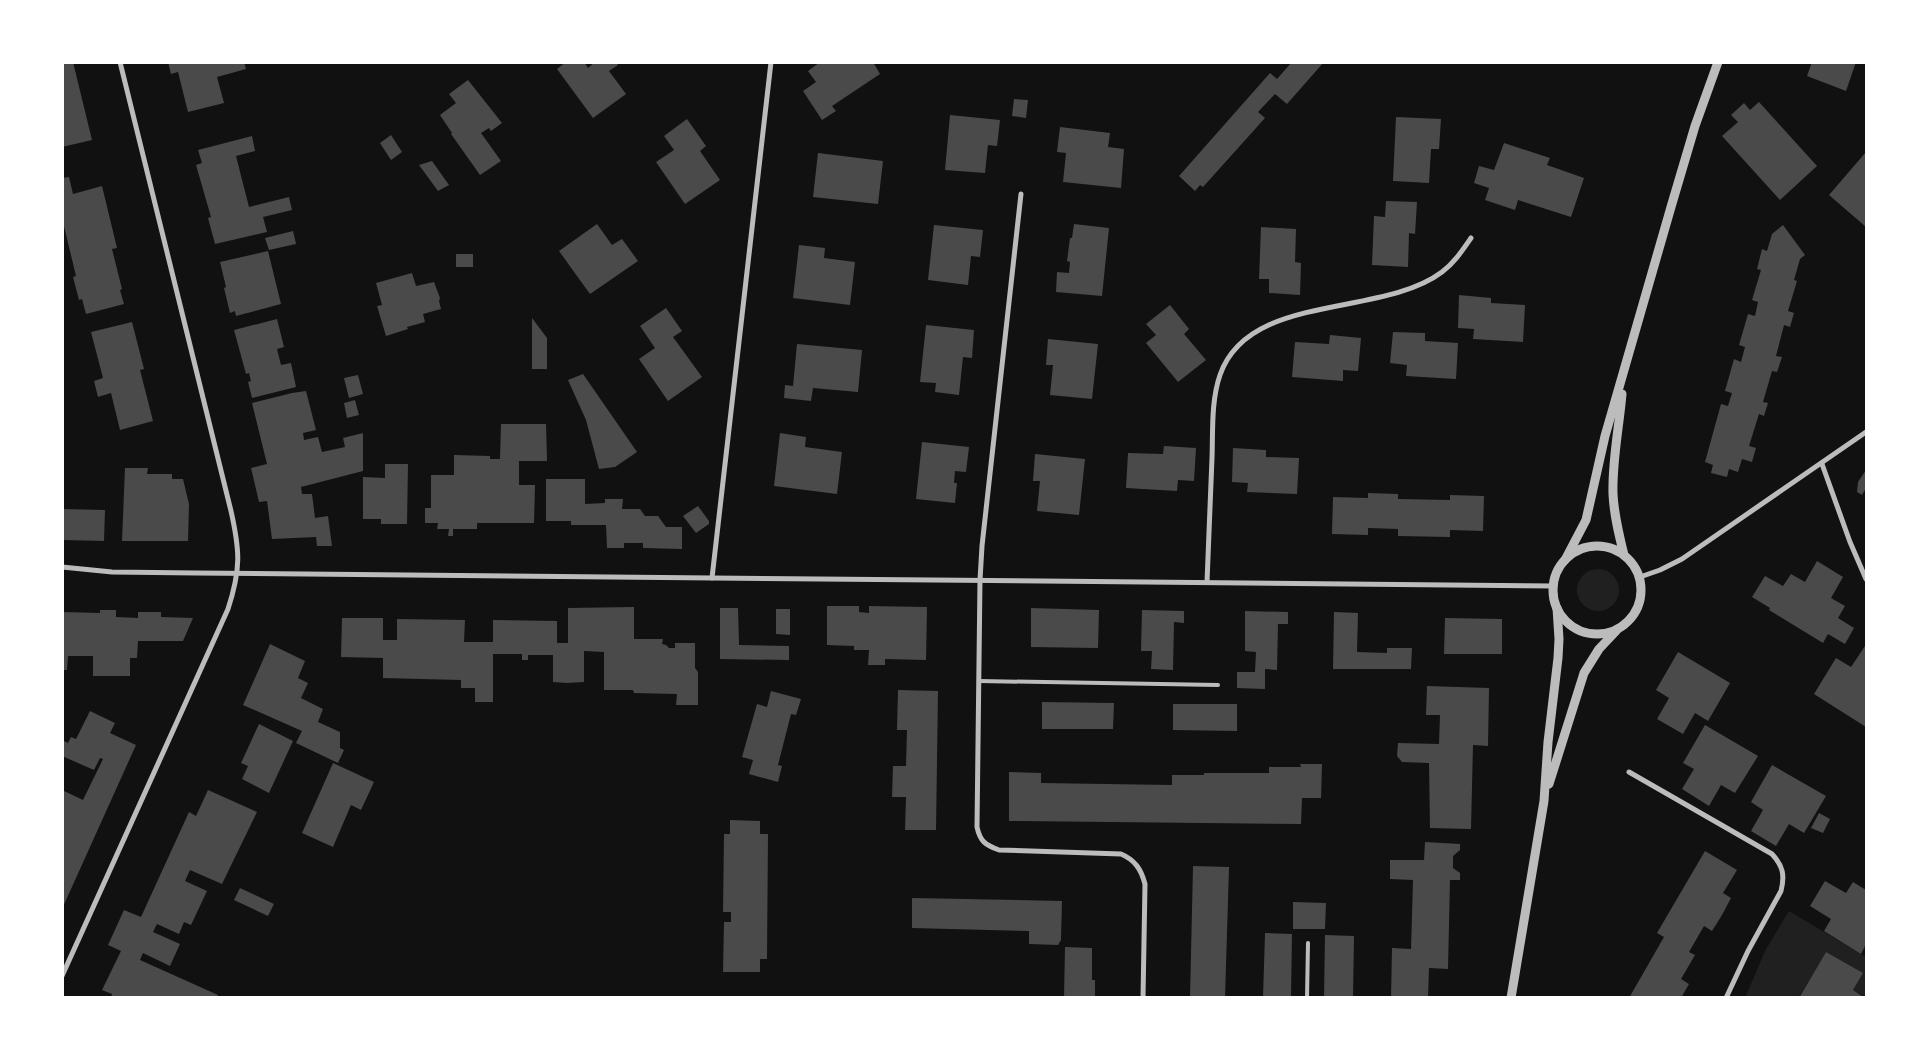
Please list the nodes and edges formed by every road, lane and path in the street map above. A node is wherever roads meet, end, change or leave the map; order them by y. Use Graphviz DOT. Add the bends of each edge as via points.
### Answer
graph roads {
  1 [pos="120,62"];
  2 [pos="771,62"];
  3 [pos="1718,62"];
  4 [pos="1021,194"];
  5 [pos="1471,238"];
  6 [pos="1624,374"];
  7 [pos="1866,432"];
  8 [pos="1822,464"];
  9 [pos="1624,555"];
  10 [pos="1565,560"];
  11 [pos="62,567"];
  12 [pos="238,573"];
  13 [pos="1640,577"];
  14 [pos="712,578"];
  15 [pos="1866,579"];
  16 [pos="980,580"];
  17 [pos="1207,582"];
  18 [pos="1553,586"];
  19 [pos="1557,608"];
  20 [pos="1619,628"];
  21 [pos="978,681"];
  22 [pos="1218,685"];
  23 [pos="1629,772"];
  24 [pos="1544,801"];
  25 [pos="1308,943"];
  26 [pos="62,976"];
  27 [pos="1143,998"];
  28 [pos="1307,998"];
  29 [pos="1511,998"];
  30 [pos="1726,998"];
  1 -- 12 [label="street" via="231,511 238,542"];
  2 -- 14 [label="street"];
  3 -- 6 [label="street" via="1681,173"];
  4 -- 16 [label="street"];
  5 -- 17 [label="street" via="1456,260 1426,282 1385,297 1288,318 1265,327 1236,349 1221,374 1216,392"];
  6 -- 9 [label="street" via="1613,480 1615,517"];
  6 -- 10 [label="street" via="1586,520"];
  7 -- 8 [label="street"];
  8 -- 13 [label="street" via="1682,559"];
  8 -- 15 [label="street"];
  9 -- 10 [label="street" via="1613,548 1594,546 1575,551"];
  9 -- 13 [label="street" via="1634,564"];
  10 -- 18 [label="street"];
  11 -- 12 [label="street" via="112,572"];
  12 -- 14 [label="street"];
  12 -- 26 [label="street" via="228,609"];
  13 -- 20 [label="street" via="1640,603 1629,620"];
  14 -- 16 [label="street"];
  16 -- 17 [label="street"];
  16 -- 21 [label="street"];
  17 -- 18 [label="street"];
  18 -- 19 [label="street"];
  19 -- 20 [label="street" via="1569,624 1586,633 1600,634"];
  19 -- 24 [label="street" via="1558,658"];
  20 -- 24 [label="street" via="1599,649 1584,673"];
  21 -- 22 [label="lane"];
  21 -- 27 [label="street" via="976,827 980,839 987,846 999,850 1121,854 1130,858 1142,873 1145,884"];
  23 -- 30 [label="street" via="1772,854 1784,871 1781,891"];
  24 -- 29 [label="street"];
  25 -- 28 [label="lane"];
}
